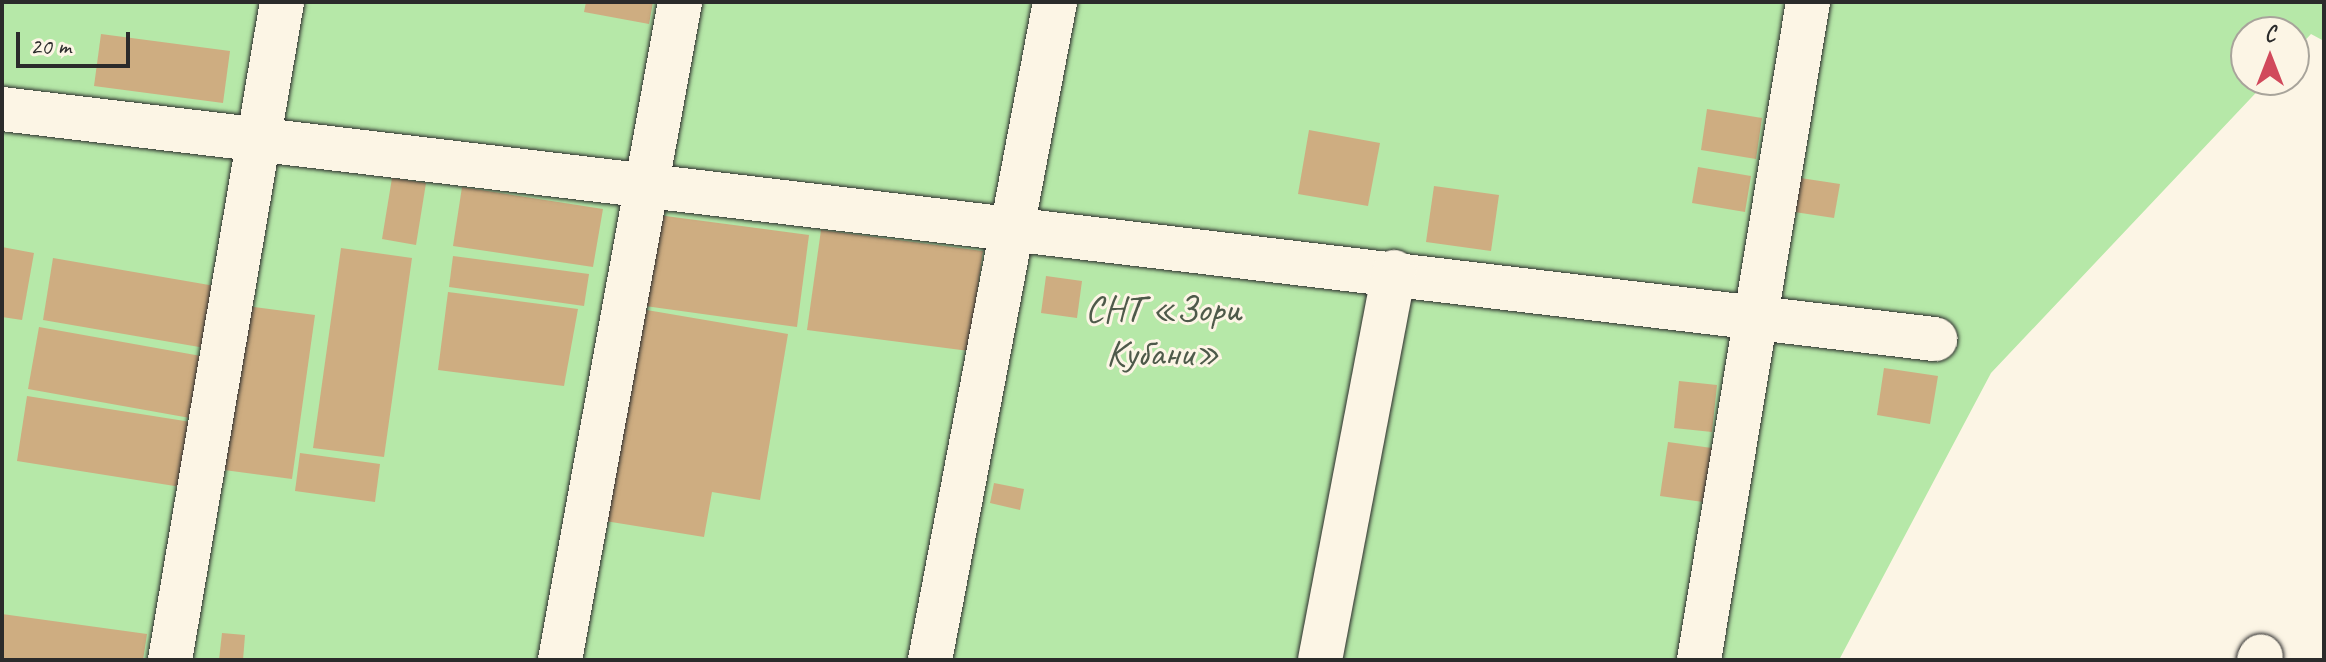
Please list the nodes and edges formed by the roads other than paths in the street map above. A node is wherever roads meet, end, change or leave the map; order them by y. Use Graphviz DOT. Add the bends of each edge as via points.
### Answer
graph roads {
  1 [pos="282,2"];
  2 [pos="680,2"];
  3 [pos="1055,2"];
  4 [pos="1808,2"];
  5 [pos="2,109"];
  6 [pos="257,142"];
  7 [pos="650,187"];
  8 [pos="1017,228"];
  9 [pos="1394,272"];
  10 [pos="1753,317"];
  11 [pos="1935,339"];
  12 [pos="170,660"];
  13 [pos="560,660"];
  14 [pos="930,660"];
  15 [pos="1320,660"];
  16 [pos="1699,660"];
  1 -- 6 [label="lane"];
  2 -- 7 [label="lane"];
  3 -- 8 [label="lane"];
  4 -- 10 [label="lane"];
  5 -- 6 [label="lane"];
  6 -- 7 [label="lane"];
  6 -- 12 [label="lane"];
  7 -- 8 [label="lane"];
  7 -- 13 [label="lane"];
  8 -- 9 [label="lane"];
  8 -- 14 [label="lane"];
  9 -- 10 [label="lane"];
  9 -- 15 [label="lane"];
  10 -- 11 [label="lane"];
  10 -- 16 [label="lane"];
}
